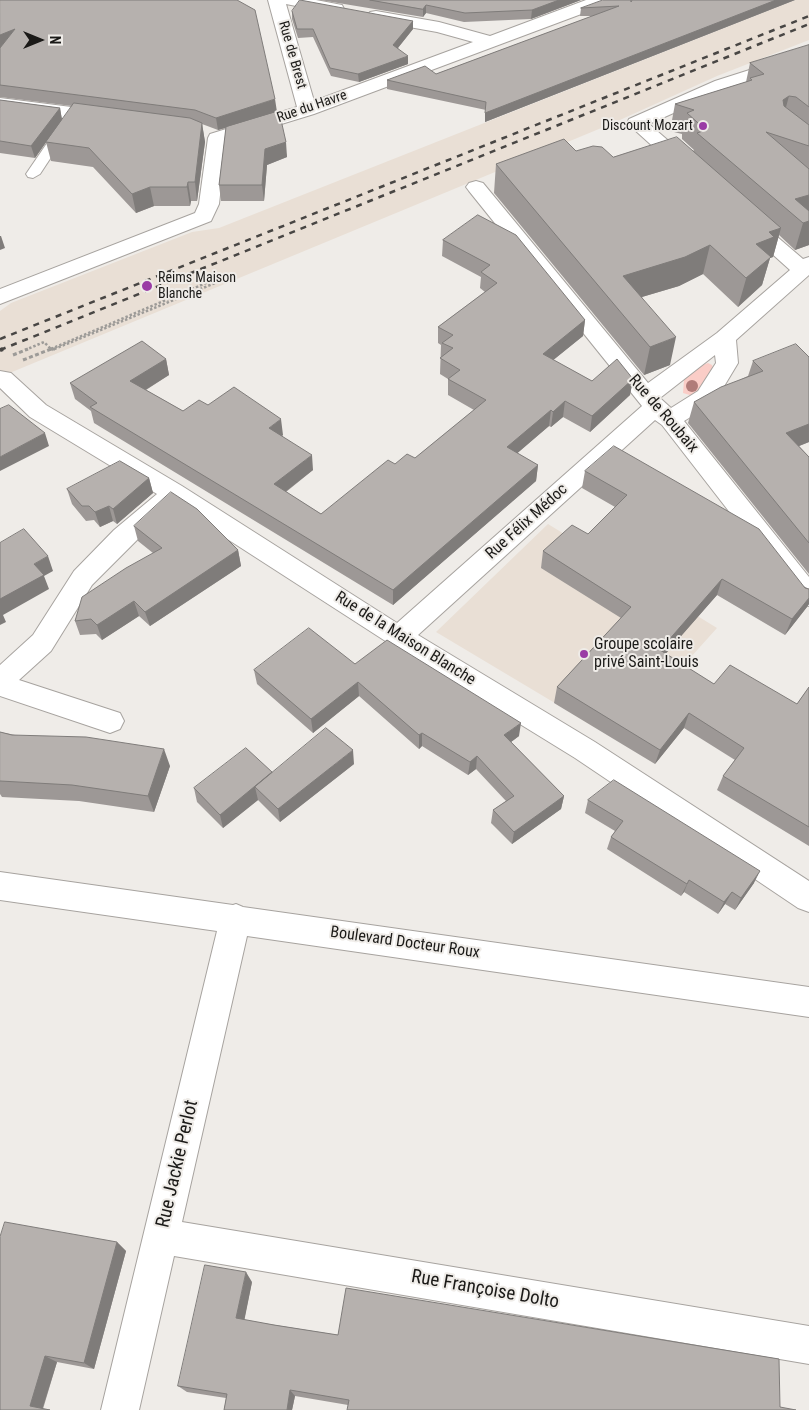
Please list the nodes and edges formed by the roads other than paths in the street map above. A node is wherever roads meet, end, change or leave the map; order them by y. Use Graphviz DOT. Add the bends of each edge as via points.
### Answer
graph roads {
  1 [pos="276,0"];
  2 [pos="289,0"];
  3 [pos="602,0"];
  4 [pos="490,41"];
  5 [pos="809,56"];
  6 [pos="0,104"];
  7 [pos="308,110"];
  8 [pos="76,113"];
  9 [pos="119,119"];
  10 [pos="33,174"];
  11 [pos="701,180"];
  12 [pos="476,187"];
  13 [pos="737,212"];
  14 [pos="806,266"];
  15 [pos="0,297"];
  16 [pos="725,338"];
  17 [pos="7,367"];
  18 [pos="657,407"];
  19 [pos="173,492"];
  20 [pos="809,596"];
  21 [pos="399,637"];
  22 [pos="0,681"];
  23 [pos="0,685"];
  24 [pos="110,720"];
  25 [pos="0,886"];
  26 [pos="809,898"];
  27 [pos="236,918"];
  28 [pos="809,1002"];
  29 [pos="161,1236"];
  30 [pos="809,1344"];
  31 [pos="120,1410"];
  1 -- 7 [label="street, Rue de Brest"];
  2 -- 4 [label="street" via="439,27"];
  3 -- 4 [label="street, Rue du Havre"];
  4 -- 7 [label="street, Rue du Havre"];
  5 -- 11 [label="street" via="721,86 636,123"];
  6 -- 8 [label="street"];
  7 -- 15 [label="street, Rue du Havre" via="210,135 209,204 204,217"];
  8 -- 9 [label="street"];
  8 -- 10 [label="lane"];
  12 -- 18 [label="street, Rue de Roubaix"];
  13 -- 14 [label="street"];
  14 -- 16 [label="street"];
  16 -- 18 [label="street" via="701,354"];
  16 -- 18 [label="street" via="726,362 706,397"];
  17 -- 19 [label="street, Rue de la Maison Blanche" via="38,411"];
  18 -- 20 [label="street, Rue de Roubaix"];
  18 -- 21 [label="street, Rue Félix Médoc"];
  19 -- 21 [label="street, Rue de la Maison Blanche"];
  19 -- 22 [label="street" via="83,578 42,643"];
  21 -- 26 [label="street, Rue de la Maison Blanche" via="585,750"];
  23 -- 24 [label="street"];
  25 -- 27 [label="street, Boulevard Docteur Roux"];
  27 -- 28 [label="street, Boulevard Docteur Roux"];
  27 -- 29 [label="street, Rue Jackie Perlot"];
  29 -- 30 [label="street, Rue Françoise Dolto"];
  29 -- 31 [label="street, Rue Jackie Perlot"];
}
